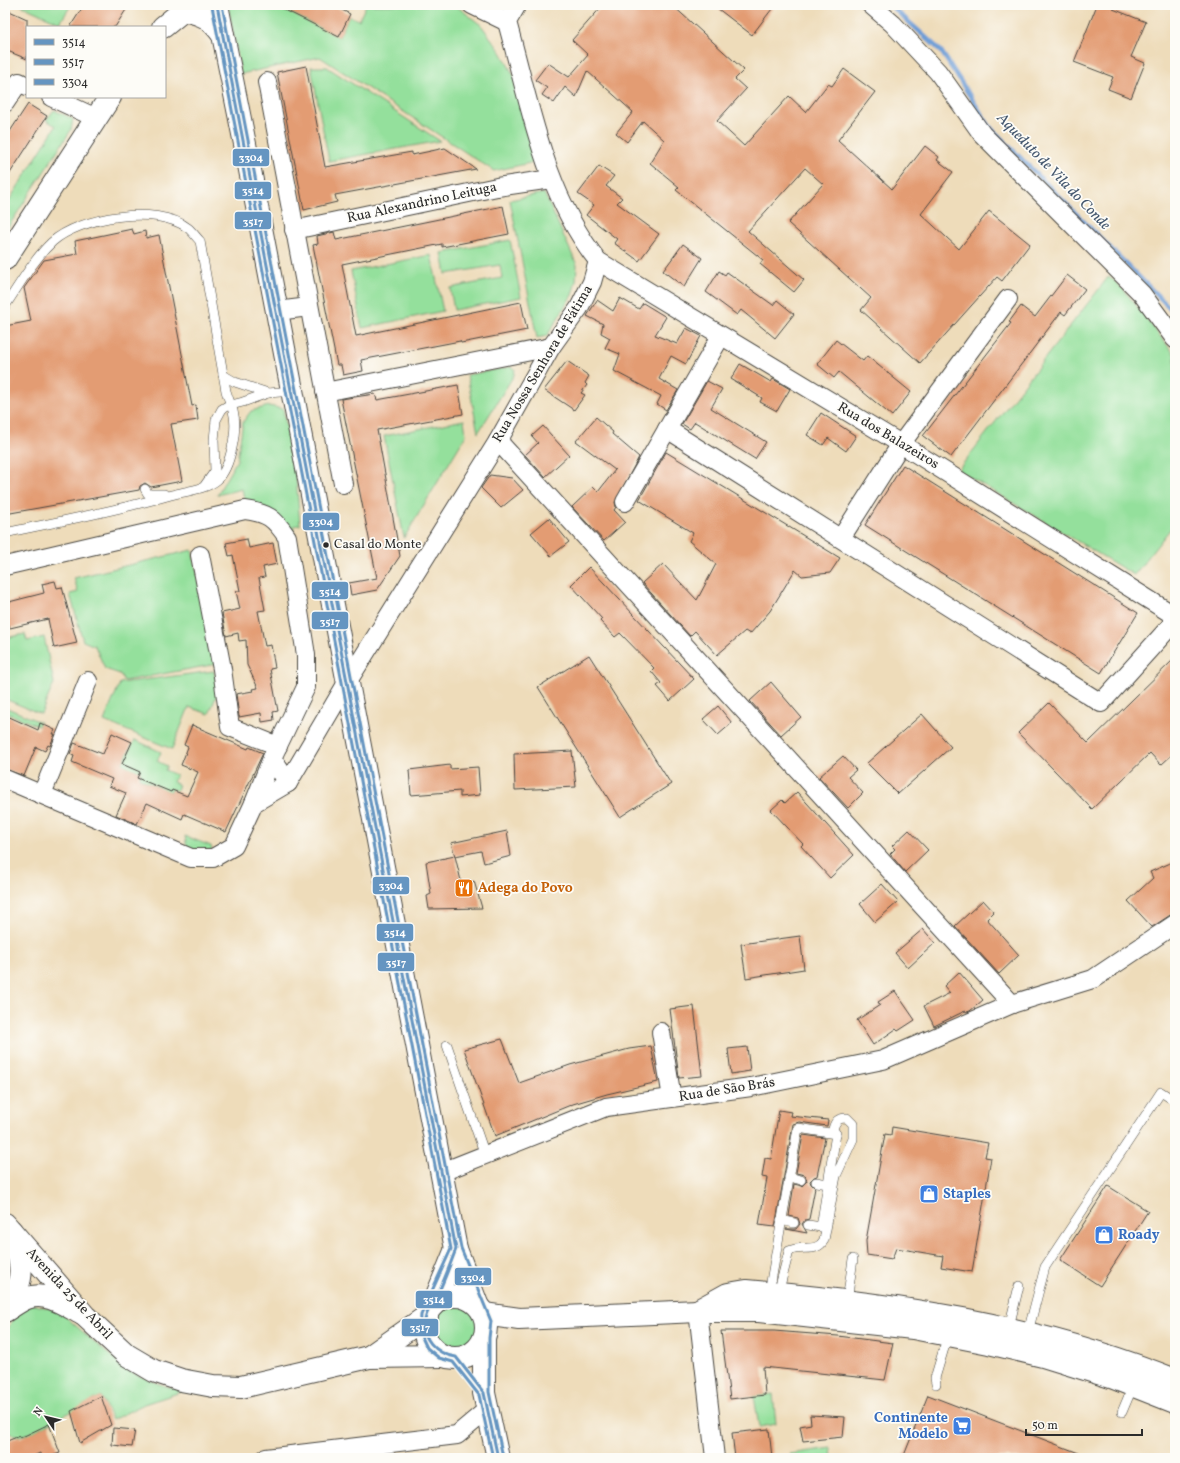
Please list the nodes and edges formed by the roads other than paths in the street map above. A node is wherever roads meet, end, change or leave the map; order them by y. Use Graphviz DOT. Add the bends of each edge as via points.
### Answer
graph roads {
  1 [pos="217,5"];
  2 [pos="472,5"];
  3 [pos="517,5"];
  4 [pos="871,5"];
  5 [pos="180,7"];
  6 [pos="507,22"];
  7 [pos="155,26"];
  8 [pos="163,26"];
  9 [pos="223,35"];
  10 [pos="17,81"];
  11 [pos="267,82"];
  12 [pos="53,98"];
  13 [pos="109,98"];
  14 [pos="5,103"];
  15 [pos="96,118"];
  16 [pos="551,179"];
  17 [pos="294,230"];
  18 [pos="5,259"];
  19 [pos="598,261"];
  20 [pos="1008,299"];
  21 [pos="5,306"];
  22 [pos="309,307"];
  23 [pos="277,311"];
  24 [pos="721,336"];
  25 [pos="1175,339"];
  26 [pos="551,347"];
  27 [pos="223,376"];
  28 [pos="226,391"];
  29 [pos="293,391"];
  30 [pos="325,392"];
  31 [pos="268,393"];
  32 [pos="243,402"];
  33 [pos="231,405"];
  34 [pos="667,429"];
  35 [pos="498,440"];
  36 [pos="901,444"];
  37 [pos="343,484"];
  38 [pos="205,486"];
  39 [pos="145,489"];
  40 [pos="171,495"];
  41 [pos="625,502"];
  42 [pos="5,533"];
  43 [pos="841,538"];
  44 [pos="200,555"];
  45 [pos="5,566"];
  46 [pos="1175,616"];
  47 [pos="1175,621"];
  48 [pos="348,680"];
  49 [pos="88,681"];
  50 [pos="275,752"];
  51 [pos="5,778"];
  52 [pos="288,783"];
  53 [pos="42,794"];
  54 [pos="254,803"];
  55 [pos="1175,924"];
  56 [pos="1012,1004"];
  57 [pos="661,1032"];
  58 [pos="447,1045"];
  59 [pos="672,1098"];
  60 [pos="1175,1101"];
  61 [pos="836,1134"];
  62 [pos="485,1155"];
  63 [pos="442,1172"];
  64 [pos="789,1177"];
  65 [pos="802,1180"];
  66 [pos="816,1182"];
  67 [pos="828,1184"];
  68 [pos="781,1220"];
  69 [pos="794,1223"];
  70 [pos="808,1225"];
  71 [pos="8,1227"];
  72 [pos="456,1249"];
  73 [pos="854,1259"];
  74 [pos="1019,1286"];
  75 [pos="774,1293"];
  76 [pos="846,1302"];
  77 [pos="5,1307"];
  78 [pos="430,1310"];
  79 [pos="5,1311"];
  80 [pos="698,1311"];
  81 [pos="85,1316"];
  82 [pos="482,1323"];
  83 [pos="1019,1330"];
  84 [pos="948,1335"];
  85 [pos="450,1356"];
  86 [pos="369,1357"];
  87 [pos="1175,1380"];
  88 [pos="936,1384"];
  89 [pos="1134,1385"];
  90 [pos="486,1401"];
  91 [pos="1175,1402"];
  92 [pos="1122,1412"];
  93 [pos="266,1458"];
  94 [pos="498,1458"];
  95 [pos="715,1458"];
  1 -- 9 [label="main road"];
  2 -- 6 [label="street"];
  3 -- 6 [label="street"];
  4 -- 25 [label="street" via="893,24 938,72 982,134 1142,294"];
  5 -- 7 [label="main road"];
  5 -- 8 [label="main road"];
  5 -- 9 [label="main road" via="211,20"];
  6 -- 16 [label="street"];
  9 -- 23 [label="main road"];
  10 -- 14 [label="street"];
  11 -- 17 [label="street"];
  12 -- 15 [label="street"];
  13 -- 15 [label="main road"];
  15 -- 18 [label="main road"];
  16 -- 17 [label="street, Rua Alexandrino Leituga" via="497,187"];
  16 -- 19 [label="street" via="574,228"];
  17 -- 22 [label="street"];
  19 -- 24 [label="street, Rua dos Balazeiros"];
  19 -- 26 [label="street, Rua Nossa Senhora de Fátima" via="592,282 579,308"];
  20 -- 36 [label="street"];
  21 -- 27 [label="lane" via="36,258 53,241 84,223 130,215 170,220 187,227 200,241"];
  22 -- 23 [label="street"];
  22 -- 30 [label="street"];
  23 -- 29 [label="main road"];
  24 -- 34 [label="street"];
  24 -- 36 [label="street, Rua dos Balazeiros"];
  26 -- 30 [label="street"];
  26 -- 35 [label="street, Rua Nossa Senhora de Fátima"];
  27 -- 28 [label="lane"];
  27 -- 31 [label="lane"];
  28 -- 32 [label="lane" via="233,399"];
  28 -- 33 [label="lane"];
  29 -- 31 [label="lane"];
  29 -- 48 [label="main road"];
  30 -- 37 [label="street"];
  31 -- 32 [label="lane"];
  32 -- 33 [label="lane"];
  33 -- 38 [label="lane" via="222,409 216,420 215,471"];
  33 -- 38 [label="lane" via="235,423 229,460 217,480"];
  34 -- 41 [label="street"];
  34 -- 43 [label="street"];
  35 -- 48 [label="street, Rua Nossa Senhora de Fátima"];
  35 -- 56 [label="street"];
  36 -- 43 [label="street"];
  36 -- 46 [label="street, Rua dos Balazeiros"];
  38 -- 40 [label="lane"];
  39 -- 40 [label="lane" via="148,494"];
  40 -- 42 [label="lane" via="141,504"];
  43 -- 47 [label="street" via="1101,703"];
  44 -- 50 [label="street" via="222,669 230,727"];
  45 -- 50 [label="street" via="245,510 262,512 276,522 287,537 306,655 306,687"];
  48 -- 52 [label="street, Rua Nossa Senhora de Fátima"];
  48 -- 63 [label="main road"];
  49 -- 53 [label="street"];
  50 -- 52 [label="street"];
  50 -- 54 [label="street"];
  51 -- 53 [label="street"];
  52 -- 54 [label="street"];
  53 -- 54 [label="street" via="191,858 213,858 234,846"];
  55 -- 56 [label="street, Rua de São Brás" via="1093,979"];
  56 -- 59 [label="street, Rua de São Brás" via="883,1060 751,1088"];
  57 -- 59 [label="street"];
  58 -- 62 [label="lane"];
  59 -- 62 [label="street, Rua de São Brás" via="606,1107"];
  60 -- 83 [label="lane" via="1161,1092 1045,1267"];
  61 -- 64 [label="lane" via="798,1128"];
  61 -- 67 [label="lane"];
  61 -- 75 [label="lane" via="833,1129 834,1123 840,1118 847,1118 853,1124 853,1139 836,1176 824,1240 815,1248 794,1248 789,1251"];
  62 -- 63 [label="street, Rua de São Brás"];
  63 -- 72 [label="main road"];
  64 -- 65 [label="lane"];
  64 -- 68 [label="lane"];
  66 -- 67 [label="lane"];
  67 -- 70 [label="lane" via="821,1227"];
  68 -- 69 [label="lane"];
  68 -- 75 [label="lane"];
  71 -- 77 [label="main road" via="19,1256 20,1270 19,1284"];
  71 -- 81 [label="main road, Avenida 25 de Abril"];
  72 -- 78 [label="main road"];
  72 -- 82 [label="main road"];
  73 -- 76 [label="lane"];
  74 -- 83 [label="lane"];
  75 -- 76 [label="main road"];
  75 -- 80 [label="main road" via="746,1291 728,1294"];
  76 -- 83 [label="main road" via="917,1310"];
  78 -- 82 [label="main road" via="441,1300 450,1296 460,1296"];
  78 -- 85 [label="main road" via="424,1325 429,1344"];
  78 -- 86 [label="main road, Avenida 25 de Abril"];
  79 -- 81 [label="main road" via="27,1298 39,1296 55,1299"];
  80 -- 82 [label="main road"];
  80 -- 84 [label="main road" via="797,1314"];
  80 -- 95 [label="street"];
  81 -- 86 [label="main road, Avenida 25 de Abril" via="127,1355 154,1370 181,1380 213,1386 241,1387"];
  82 -- 85 [label="main road" via="473,1352 465,1356"];
  82 -- 90 [label="main road"];
  83 -- 87 [label="main road" via="1121,1359"];
  84 -- 88 [label="lane" via="935,1378"];
  84 -- 89 [label="main road" via="1043,1356"];
  85 -- 86 [label="main road, Avenida 25 de Abril"];
  85 -- 90 [label="main road"];
  89 -- 91 [label="main road"];
  89 -- 92 [label="lane"];
  90 -- 93 [label="street" via="457,1435"];
  90 -- 94 [label="main road"];
}
